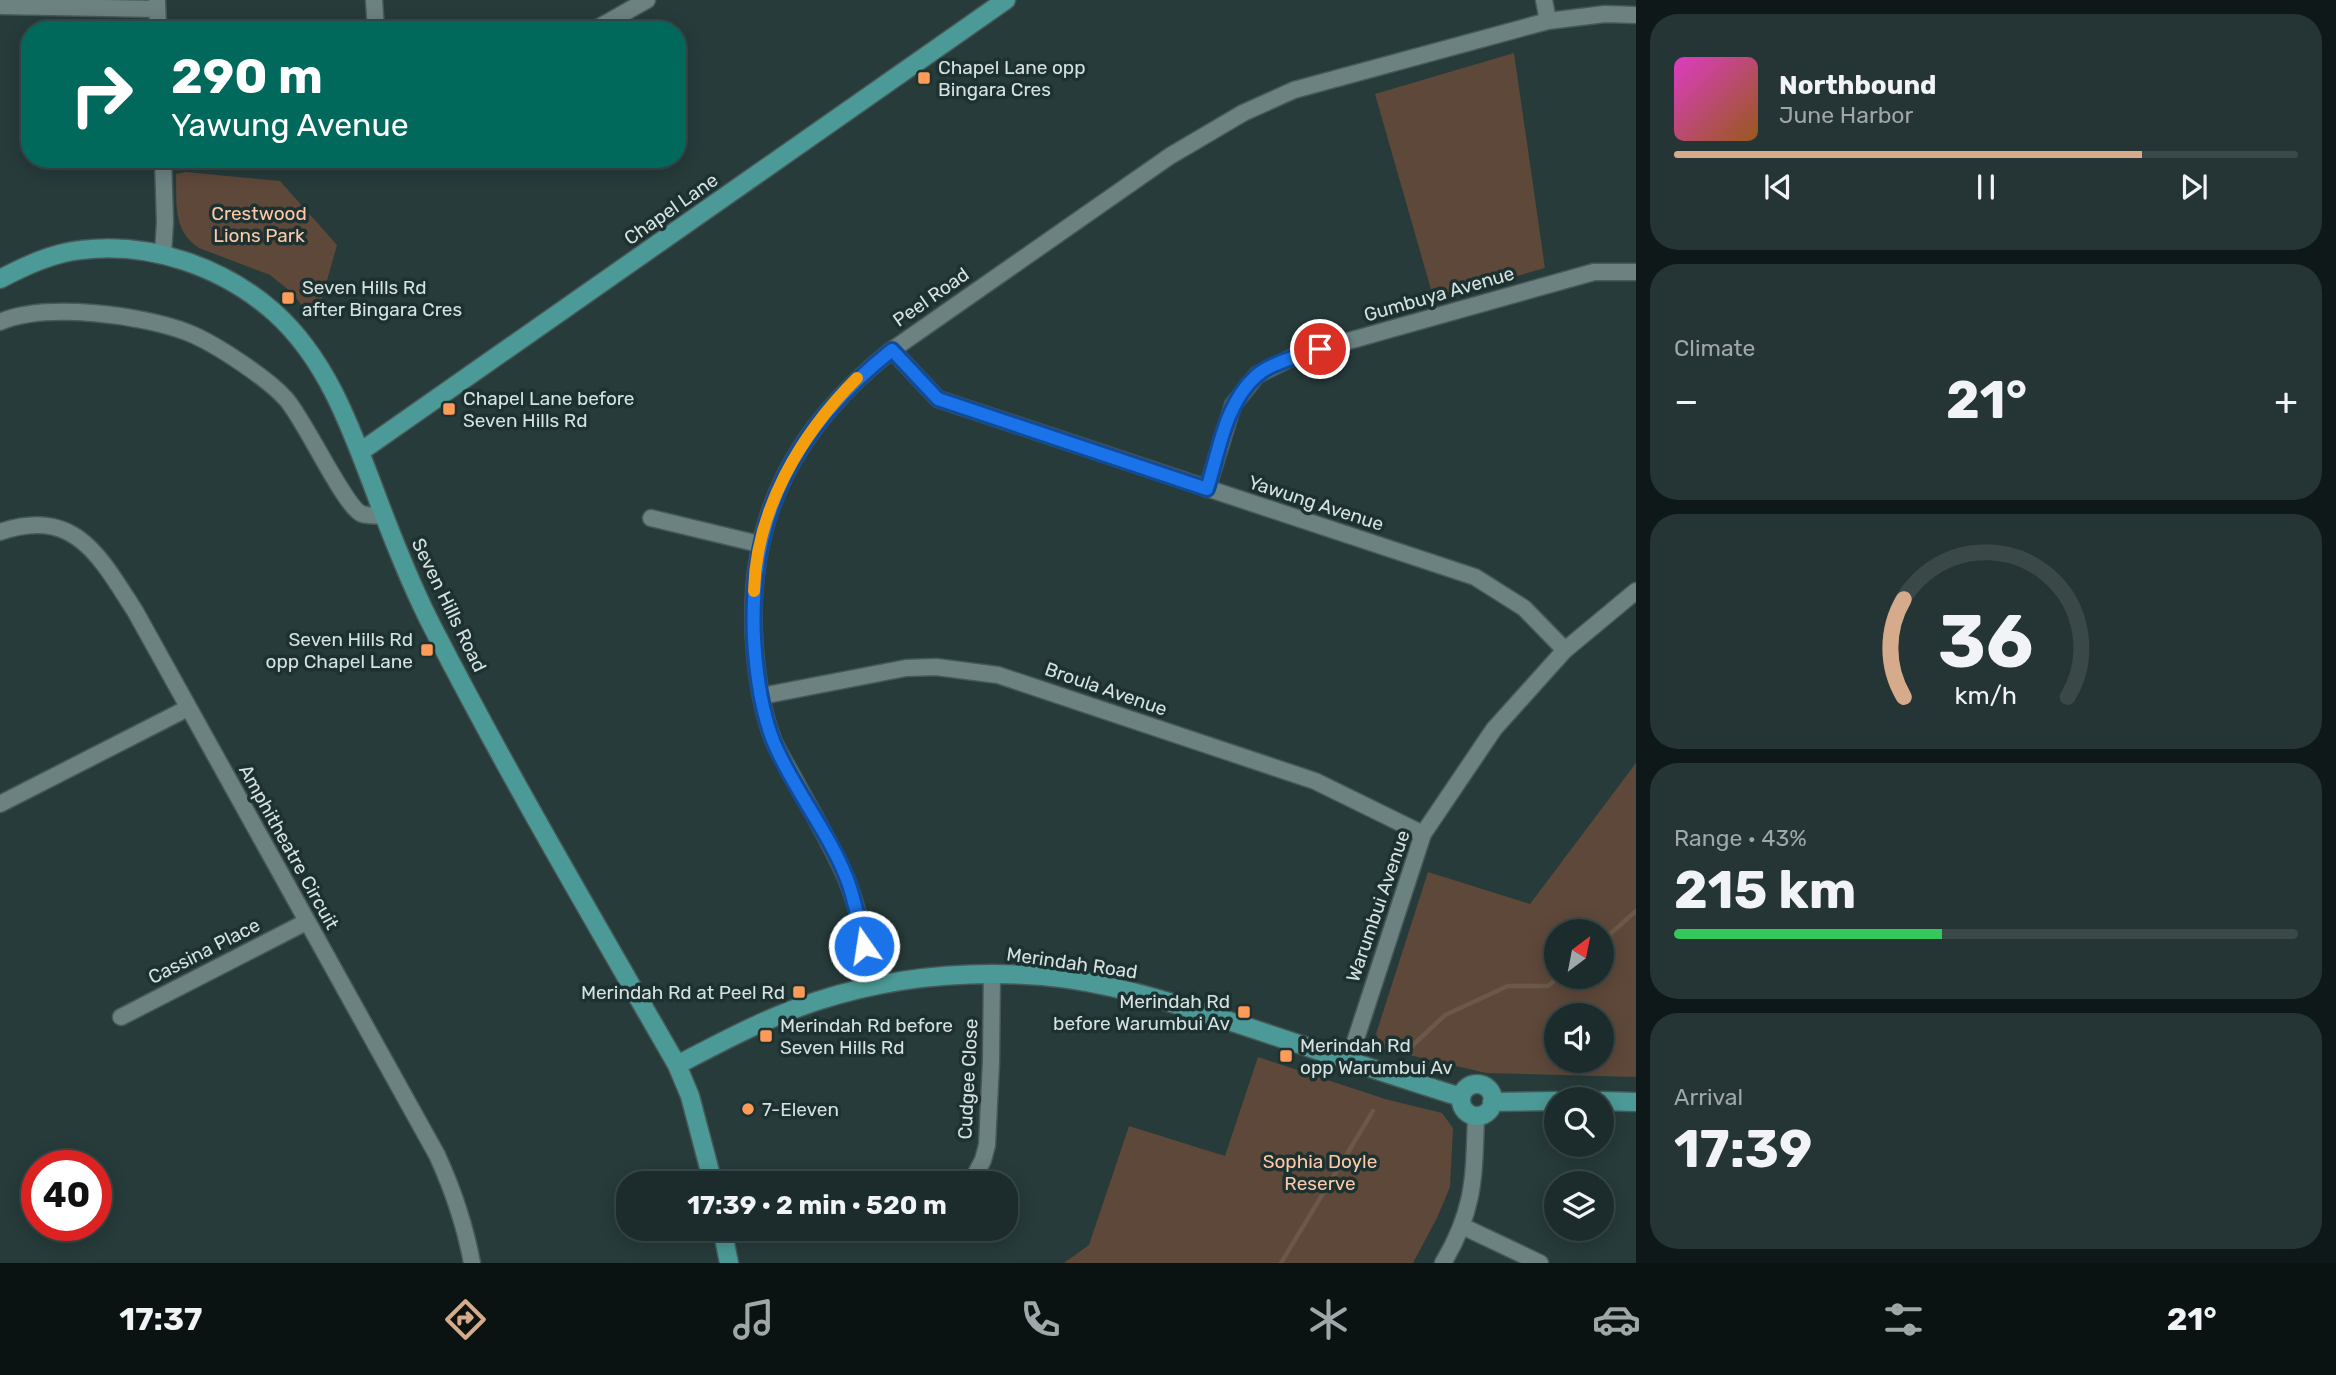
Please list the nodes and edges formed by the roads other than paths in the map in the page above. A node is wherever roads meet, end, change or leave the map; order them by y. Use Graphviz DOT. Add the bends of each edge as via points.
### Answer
graph roads {
  1 [pos="374,0"];
  2 [pos="647,0"];
  3 [pos="1006,0"];
  4 [pos="1544,0"];
  5 [pos="157,5"];
  6 [pos="0,6"];
  7 [pos="1636,15"];
  8 [pos="375,21"];
  9 [pos="610,21"];
  10 [pos="1548,21"];
  11 [pos="163,168"];
  12 [pos="163,254"];
  13 [pos="1636,272"];
  14 [pos="0,279"];
  15 [pos="0,322"];
  16 [pos="892,350"];
  17 [pos="360,452"];
  18 [pos="1207,489"];
  19 [pos="384,516"];
  20 [pos="651,518"];
  21 [pos="0,532"];
  22 [pos="759,544"];
  23 [pos="1636,591"];
  24 [pos="1565,650"];
  25 [pos="762,696"];
  26 [pos="188,708"];
  27 [pos="0,804"];
  28 [pos="1423,834"];
  29 [pos="306,922"];
  30 [pos="992,973"];
  31 [pos="874,986"];
  32 [pos="121,1017"];
  33 [pos="1349,1060"];
  34 [pos="677,1065"];
  35 [pos="1461,1097"];
  36 [pos="1544,1101"];
  37 [pos="1614,1101"];
  38 [pos="1492,1102"];
  39 [pos="1636,1102"];
  40 [pos="1476,1116"];
  41 [pos="710,1171"];
  42 [pos="977,1171"];
  43 [pos="1462,1226"];
  44 [pos="725,1241"];
  45 [pos="472,1263"];
  46 [pos="729,1263"];
  47 [pos="1443,1263"];
  48 [pos="1540,1263"];
  1 -- 8 [label="street"];
  2 -- 9 [label="street"];
  3 -- 17 [label="main road, Chapel Lane"];
  4 -- 10 [label="street"];
  5 -- 6 [label="street"];
  7 -- 10 [label="street, Peel Road"];
  10 -- 16 [label="street, Peel Road" via="1294,90 1243,113 1170,156"];
  11 -- 12 [label="street"];
  12 -- 14 [label="main road, Seven Hills Road" via="79,250"];
  12 -- 17 [label="main road, Seven Hills Road" via="231,281 293,330 325,375"];
  13 -- 18 [label="street, Gumbuya Avenue" via="1594,272 1295,356 1257,375 1233,405"];
  15 -- 19 [label="street" via="66,311 136,319 189,333 233,356 286,399 351,507 363,514"];
  16 -- 18 [label="street, Yawung Avenue" via="938,399"];
  16 -- 22 [label="street, Peel Road" via="832,403 803,442"];
  17 -- 19 [label="main road, Seven Hills Road"];
  18 -- 24 [label="street, Yawung Avenue" via="1475,577 1524,608"];
  19 -- 34 [label="main road, Seven Hills Road" via="433,628"];
  20 -- 22 [label="street"];
  21 -- 26 [label="street, Amphitheatre Circuit" via="46,526 90,546 135,611"];
  22 -- 25 [label="street, Peel Road" via="754,627"];
  23 -- 24 [label="street, Warumbui Avenue"];
  24 -- 28 [label="street, Warumbui Avenue" via="1494,729"];
  25 -- 28 [label="street, Broula Avenue" via="906,668 998,675 1315,781"];
  25 -- 31 [label="street, Peel Road" via="774,742 847,880"];
  26 -- 27 [label="street"];
  26 -- 29 [label="street, Amphitheatre Circuit"];
  28 -- 33 [label="street, Warumbui Avenue"];
  29 -- 32 [label="street, Cassina Place"];
  29 -- 45 [label="street, Amphitheatre Circuit" via="437,1155 455,1195"];
  30 -- 31 [label="main road, Merindah Road" via="941,975"];
  30 -- 33 [label="main road, Merindah Road" via="1045,976 1135,992"];
  30 -- 42 [label="street, Cudgee Close" via="986,1145"];
  31 -- 34 [label="main road, Merindah Road" via="760,1023"];
  33 -- 35 [label="main road, Merindah Road"];
  34 -- 41 [label="main road, Seven Hills Road"];
  35 -- 38 [label="main road" via="1476,1084 1490,1091"];
  35 -- 40 [label="main road" via="1463,1107"];
  36 -- 38 [label="main road"];
  37 -- 39 [label="main road"];
  38 -- 40 [label="main road" via="1489,1110"];
  40 -- 43 [label="street" via="1475,1166"];
  43 -- 47 [label="street"];
  43 -- 48 [label="street"];
  44 -- 46 [label="main road"];
}
